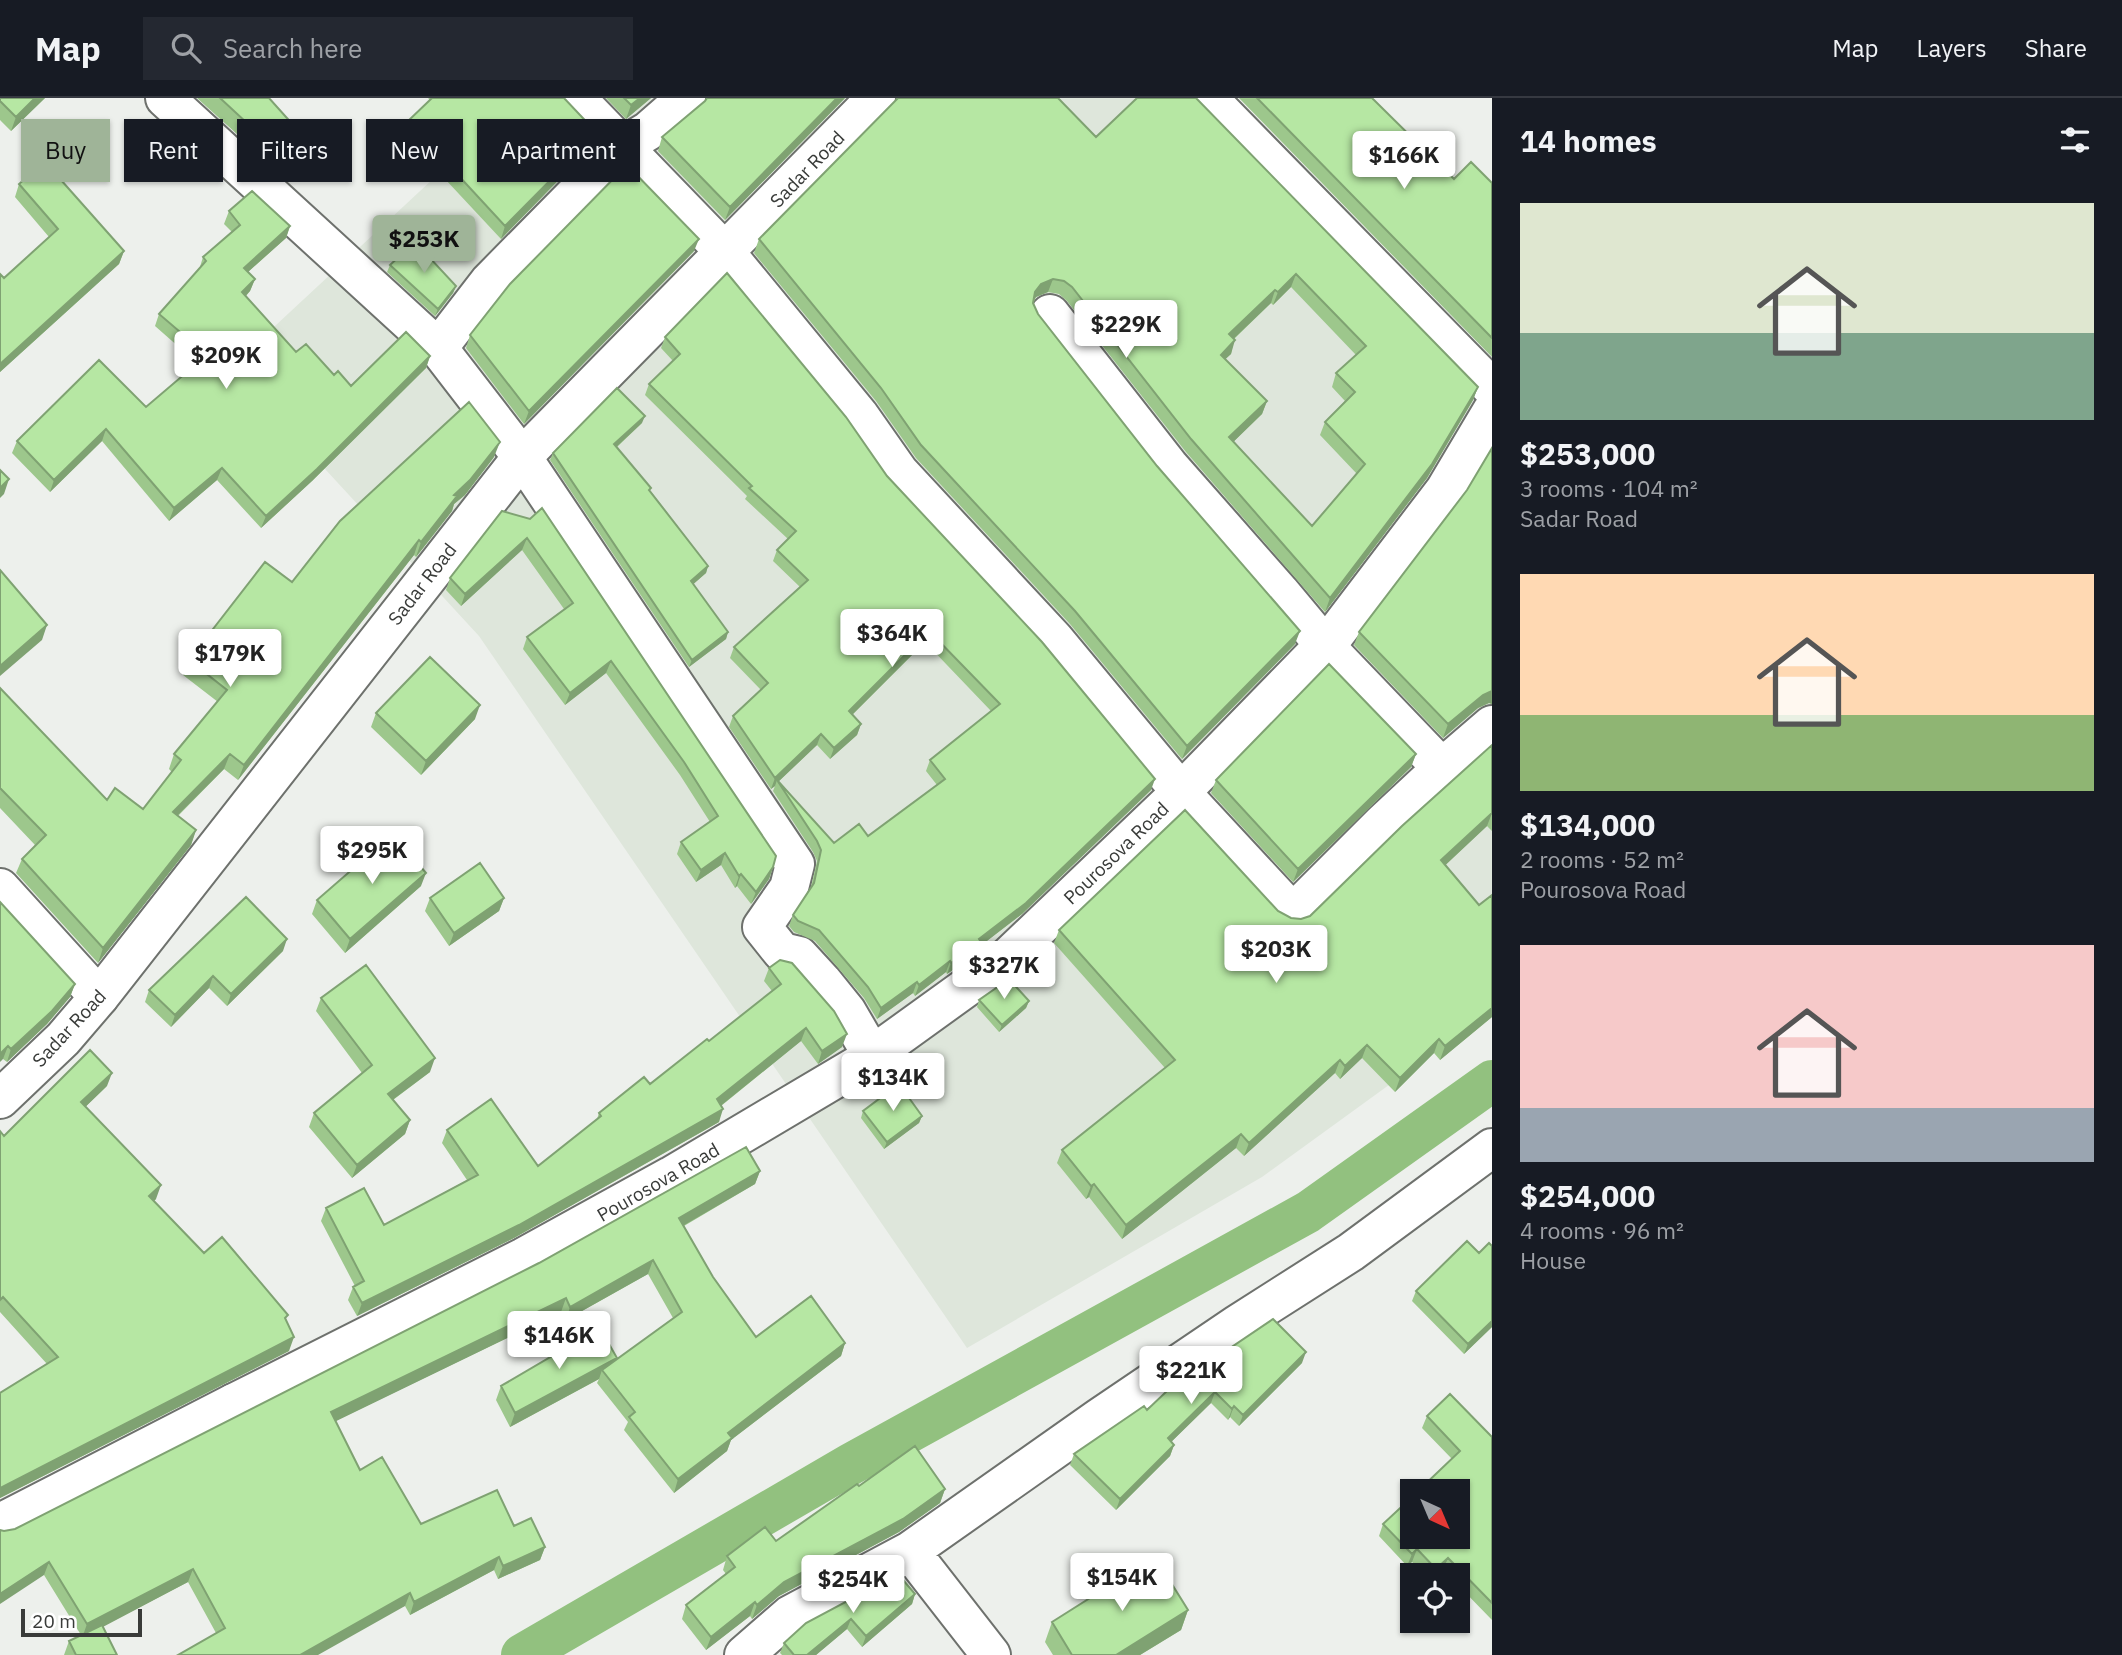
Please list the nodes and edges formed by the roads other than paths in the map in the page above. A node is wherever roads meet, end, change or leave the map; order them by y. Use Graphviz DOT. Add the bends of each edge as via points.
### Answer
graph roads {
  1 [pos="165,98"];
  2 [pos="576,98"];
  3 [pos="686,98"];
  4 [pos="876,98"];
  5 [pos="1208,98"];
  6 [pos="597,119"];
  7 [pos="640,136"];
  8 [pos="640,164"];
  9 [pos="588,182"];
  10 [pos="725,252"];
  11 [pos="1050,314"];
  12 [pos="438,348"];
  13 [pos="1492,388"];
  14 [pos="1492,411"];
  15 [pos="522,457"];
  16 [pos="1325,646"];
  17 [pos="1492,724"];
  18 [pos="1442,768"];
  19 [pos="1182,791"];
  20 [pos="0,888"];
  21 [pos="99,997"];
  22 [pos="872,1055"];
  23 [pos="0,1099"];
  24 [pos="1492,1148"];
  25 [pos="0,1523"];
  26 [pos="910,1551"];
  27 [pos="744,1655"];
  28 [pos="991,1655"];
  1 -- 12 [label="street"];
  2 -- 6 [label="street"];
  3 -- 7 [label="street"];
  4 -- 10 [label="street, Sadar Road"];
  5 -- 13 [label="street"];
  8 -- 10 [label="street"];
  9 -- 12 [label="street" via="489,282"];
  10 -- 15 [label="street, Sadar Road"];
  10 -- 19 [label="street" via="900,472 1054,639"];
  11 -- 16 [label="street" via="1169,466"];
  12 -- 15 [label="street"];
  14 -- 16 [label="street, Pourosova Road" via="1445,490"];
  15 -- 21 [label="street, Sadar Road"];
  15 -- 22 [label="street" via="795,864 789,888 762,928 782,952 799,956 822,981"];
  16 -- 18 [label="street"];
  16 -- 19 [label="street, Pourosova Road"];
  17 -- 18 [label="street"];
  18 -- 19 [label="street" via="1294,911"];
  19 -- 22 [label="street, Pourosova Road" via="1007,958"];
  20 -- 21 [label="street"];
  21 -- 23 [label="street, Sadar Road"];
  22 -- 25 [label="street, Pourosova Road" via="537,1250"];
  24 -- 26 [label="street" via="1351,1252 1098,1418"];
  26 -- 27 [label="street" via="790,1615"];
  26 -- 28 [label="street"];
}
